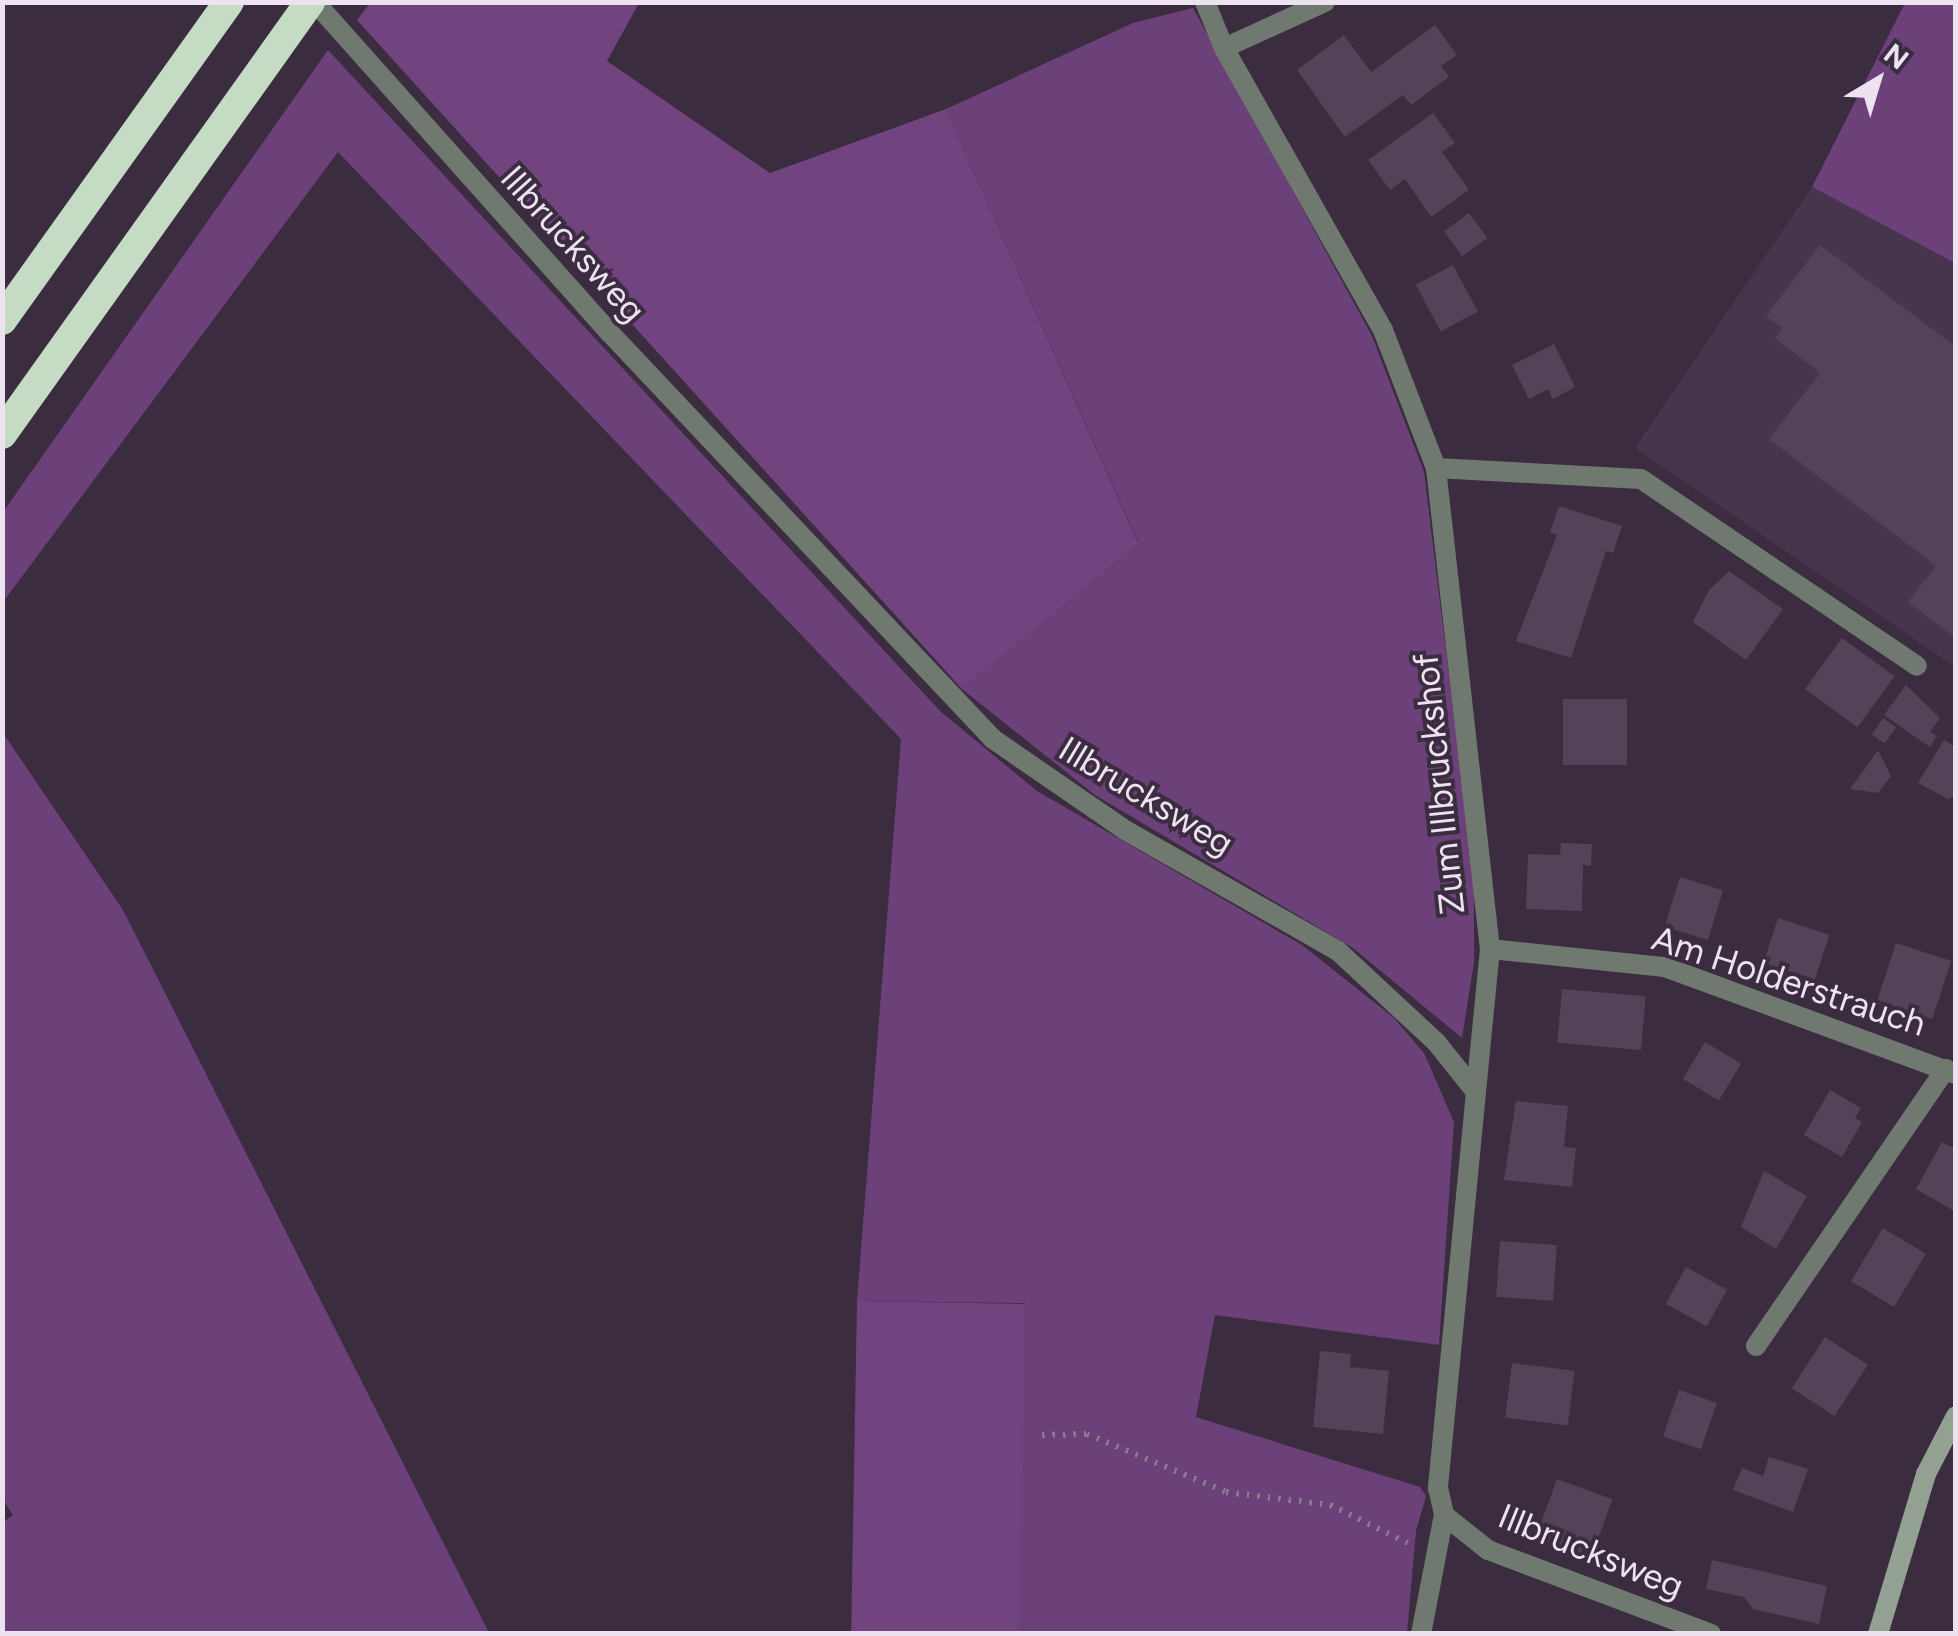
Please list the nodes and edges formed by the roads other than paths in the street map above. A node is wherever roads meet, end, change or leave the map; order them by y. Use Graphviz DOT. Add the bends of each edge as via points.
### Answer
graph roads {
  1 [pos="229,2"];
  2 [pos="312,2"];
  3 [pos="1205,2"];
  4 [pos="1325,2"];
  5 [pos="1224,48"];
  6 [pos="2,320"];
  7 [pos="2,434"];
  8 [pos="1436,468"];
  9 [pos="1917,666"];
  10 [pos="1490,949"];
  11 [pos="1950,1071"];
  12 [pos="1476,1092"];
  13 [pos="1756,1346"];
  14 [pos="1956,1416"];
  15 [pos="1444,1516"];
  16 [pos="1421,1634"];
  17 [pos="1711,1634"];
  18 [pos="1878,1634"];
  1 -- 6 [label="highway"];
  2 -- 7 [label="highway"];
  2 -- 12 [label="street, Illbrucksweg" via="610,333 993,739 1125,830 1338,951 1395,998"];
  3 -- 5 [label="street, Zum Illbruckshof"];
  4 -- 5 [label="street"];
  5 -- 8 [label="street, Zum Illbruckshof" via="1383,330"];
  8 -- 9 [label="street" via="1641,479"];
  8 -- 10 [label="street, Zum Illbruckshof"];
  10 -- 11 [label="street, Am Holderstrauch" via="1665,968"];
  10 -- 12 [label="street, Zum Illbruckshof"];
  11 -- 13 [label="street, Am Holderstrauch"];
  12 -- 15 [label="street, Illbrucksweg" via="1438,1488"];
  14 -- 18 [label="main road" via="1926,1474"];
  15 -- 16 [label="street"];
  15 -- 17 [label="street, Illbrucksweg" via="1488,1550"];
}
